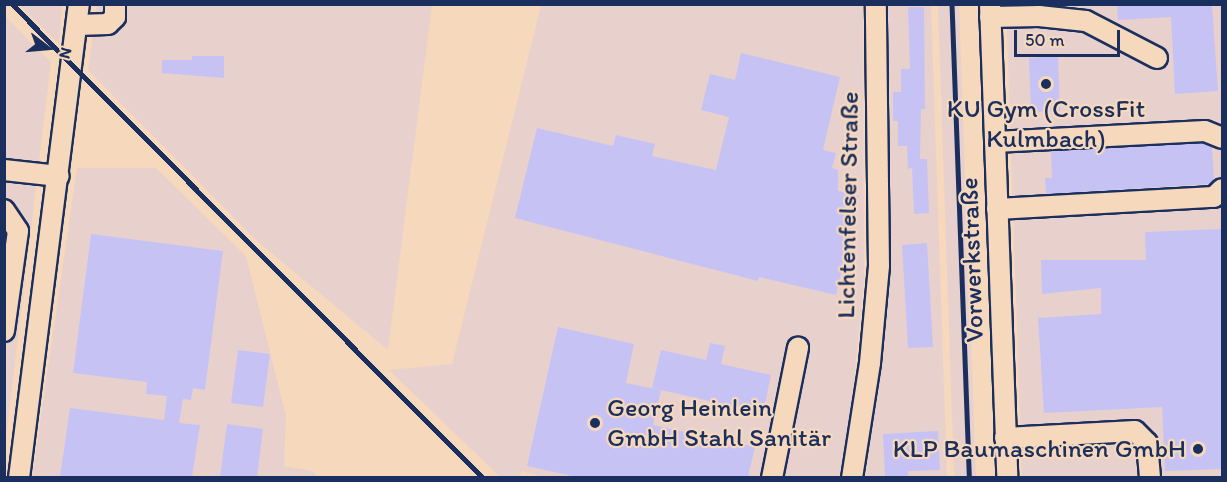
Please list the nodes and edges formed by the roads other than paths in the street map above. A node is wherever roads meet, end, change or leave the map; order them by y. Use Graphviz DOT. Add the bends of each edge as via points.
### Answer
graph roads {
  1 [pos="79,4"];
  2 [pos="115,4"];
  3 [pos="876,4"];
  4 [pos="990,11"];
  5 [pos="78,25"];
  6 [pos="1157,58"];
  7 [pos="1222,138"];
  8 [pos="995,142"];
  9 [pos="4,170"];
  10 [pos="59,177"];
  11 [pos="1222,189"];
  12 [pos="997,209"];
  13 [pos="4,210"];
  14 [pos="4,331"];
  15 [pos="798,348"];
  16 [pos="1005,438"];
  17 [pos="19,477"];
  18 [pos="772,477"];
  19 [pos="852,477"];
  20 [pos="1007,477"];
  21 [pos="1150,477"];
  1 -- 5 [label="street"];
  2 -- 5 [label="street" via="115,17 108,24"];
  3 -- 19 [label="street, Lichtenfelser Straße" via="879,266 870,363"];
  4 -- 6 [label="street" via="1086,21"];
  4 -- 8 [label="street, Vorwerkstraße"];
  5 -- 10 [label="street"];
  7 -- 8 [label="street" via="1205,131"];
  8 -- 12 [label="street, Vorwerkstraße"];
  9 -- 10 [label="street"];
  10 -- 17 [label="street"];
  11 -- 12 [label="street" via="1214,197"];
  12 -- 16 [label="street, Vorwerkstraße"];
  13 -- 14 [label="street" via="18,231"];
  15 -- 18 [label="street"];
  16 -- 20 [label="street, Vorwerkstraße"];
  16 -- 21 [label="street" via="1135,431 1147,443"];
}
